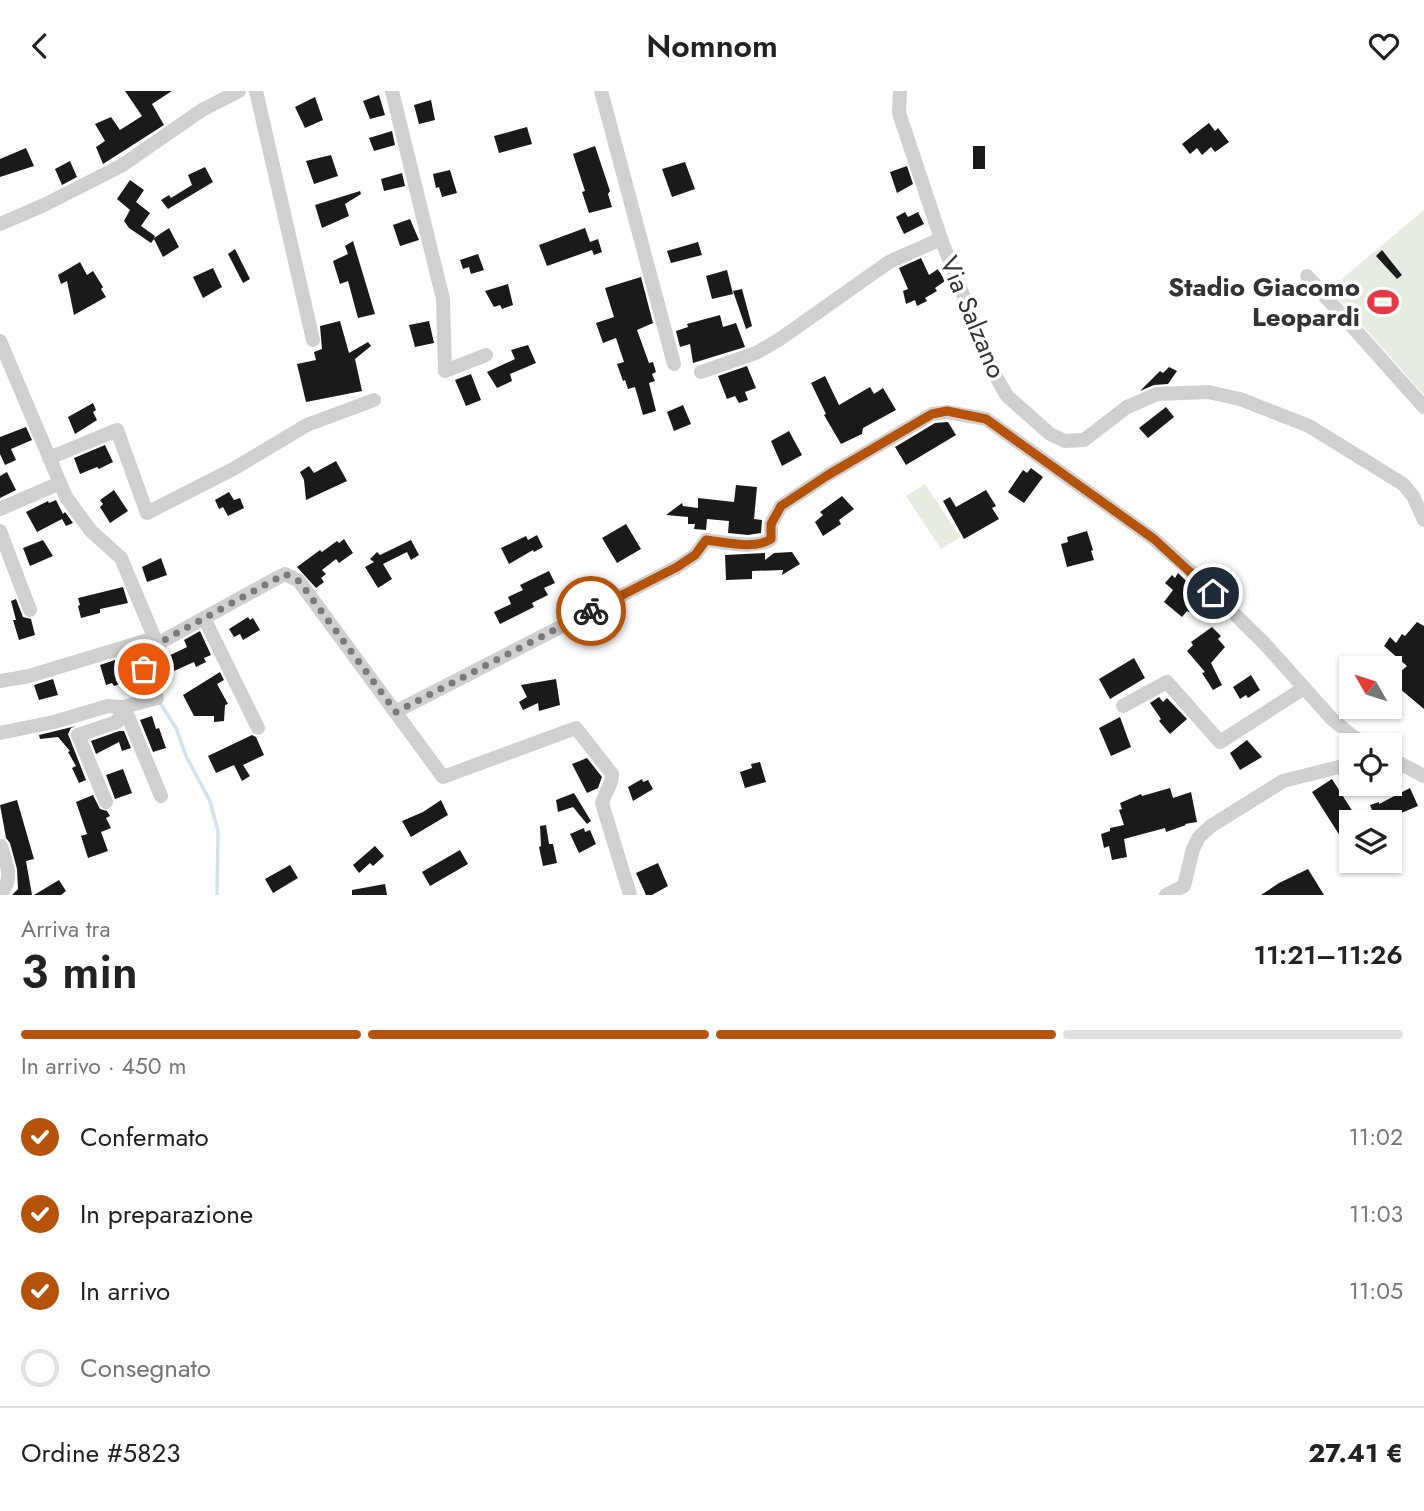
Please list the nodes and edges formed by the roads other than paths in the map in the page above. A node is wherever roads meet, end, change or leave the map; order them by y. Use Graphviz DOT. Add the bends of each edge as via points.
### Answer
graph roads {
  1 [pos="239,91"];
  2 [pos="256,91"];
  3 [pos="392,91"];
  4 [pos="601,91"];
  5 [pos="900,91"];
  6 [pos="0,224"];
  7 [pos="941,239"];
  8 [pos="1307,276"];
  9 [pos="313,340"];
  10 [pos="0,341"];
  11 [pos="486,355"];
  12 [pos="674,364"];
  13 [pos="701,372"];
  14 [pos="374,400"];
  15 [pos="1424,407"];
  16 [pos="50,458"];
  17 [pos="60,483"];
  18 [pos="0,509"];
  19 [pos="1424,520"];
  20 [pos="0,531"];
  21 [pos="30,610"];
  22 [pos="204,618"];
  23 [pos="157,644"];
  24 [pos="0,681"];
  25 [pos="1304,688"];
  26 [pos="1123,706"];
  27 [pos="124,707"];
  28 [pos="396,712"];
  29 [pos="258,728"];
  30 [pos="0,733"];
  31 [pos="1348,733"];
  32 [pos="1402,764"];
  33 [pos="1339,767"];
  34 [pos="1424,776"];
  35 [pos="161,796"];
  36 [pos="106,802"];
  37 [pos="1,846"];
  38 [pos="0,894"];
  39 [pos="630,895"];
  40 [pos="1166,895"];
  1 -- 6 [label="street" via="202,110 121,166"];
  2 -- 9 [label="street"];
  3 -- 11 [label="street" via="443,299 445,371"];
  4 -- 12 [label="street"];
  5 -- 7 [label="street, Via Salzano" via="899,113"];
  7 -- 13 [label="street" via="889,262 756,353"];
  7 -- 19 [label="street, Via Salzano" via="994,373 1007,395 1050,434 1065,441 1084,440 1127,407 1157,394 1208,392 1240,399 1308,426 1403,484"];
  8 -- 15 [label="street"];
  10 -- 16 [label="street"];
  14 -- 16 [label="street" via="307,425 147,513 117,430"];
  16 -- 17 [label="street"];
  17 -- 18 [label="street"];
  17 -- 23 [label="street" via="91,530 121,558"];
  20 -- 21 [label="street"];
  22 -- 23 [label="street"];
  22 -- 28 [label="street" via="285,574 299,581"];
  22 -- 29 [label="street"];
  23 -- 24 [label="street" via="148,640"];
  23 -- 27 [label="street" via="144,669 157,698"];
  25 -- 26 [label="street" via="1220,742 1167,682"];
  25 -- 28 [label="street" via="1264,643 1154,539 986,419 947,411 932,414 781,506 771,524 771,539 765,543 706,540 677,567"];
  25 -- 31 [label="street"];
  27 -- 30 [label="street" via="108,706"];
  27 -- 35 [label="street"];
  27 -- 36 [label="street" via="117,722 78,735"];
  28 -- 39 [label="street" via="443,778 576,728 612,775 602,803"];
  32 -- 34 [label="street"];
  33 -- 40 [label="street" via="1283,781 1211,826 1193,849 1184,886"];
  37 -- 38 [label="street" via="10,876"];
}
